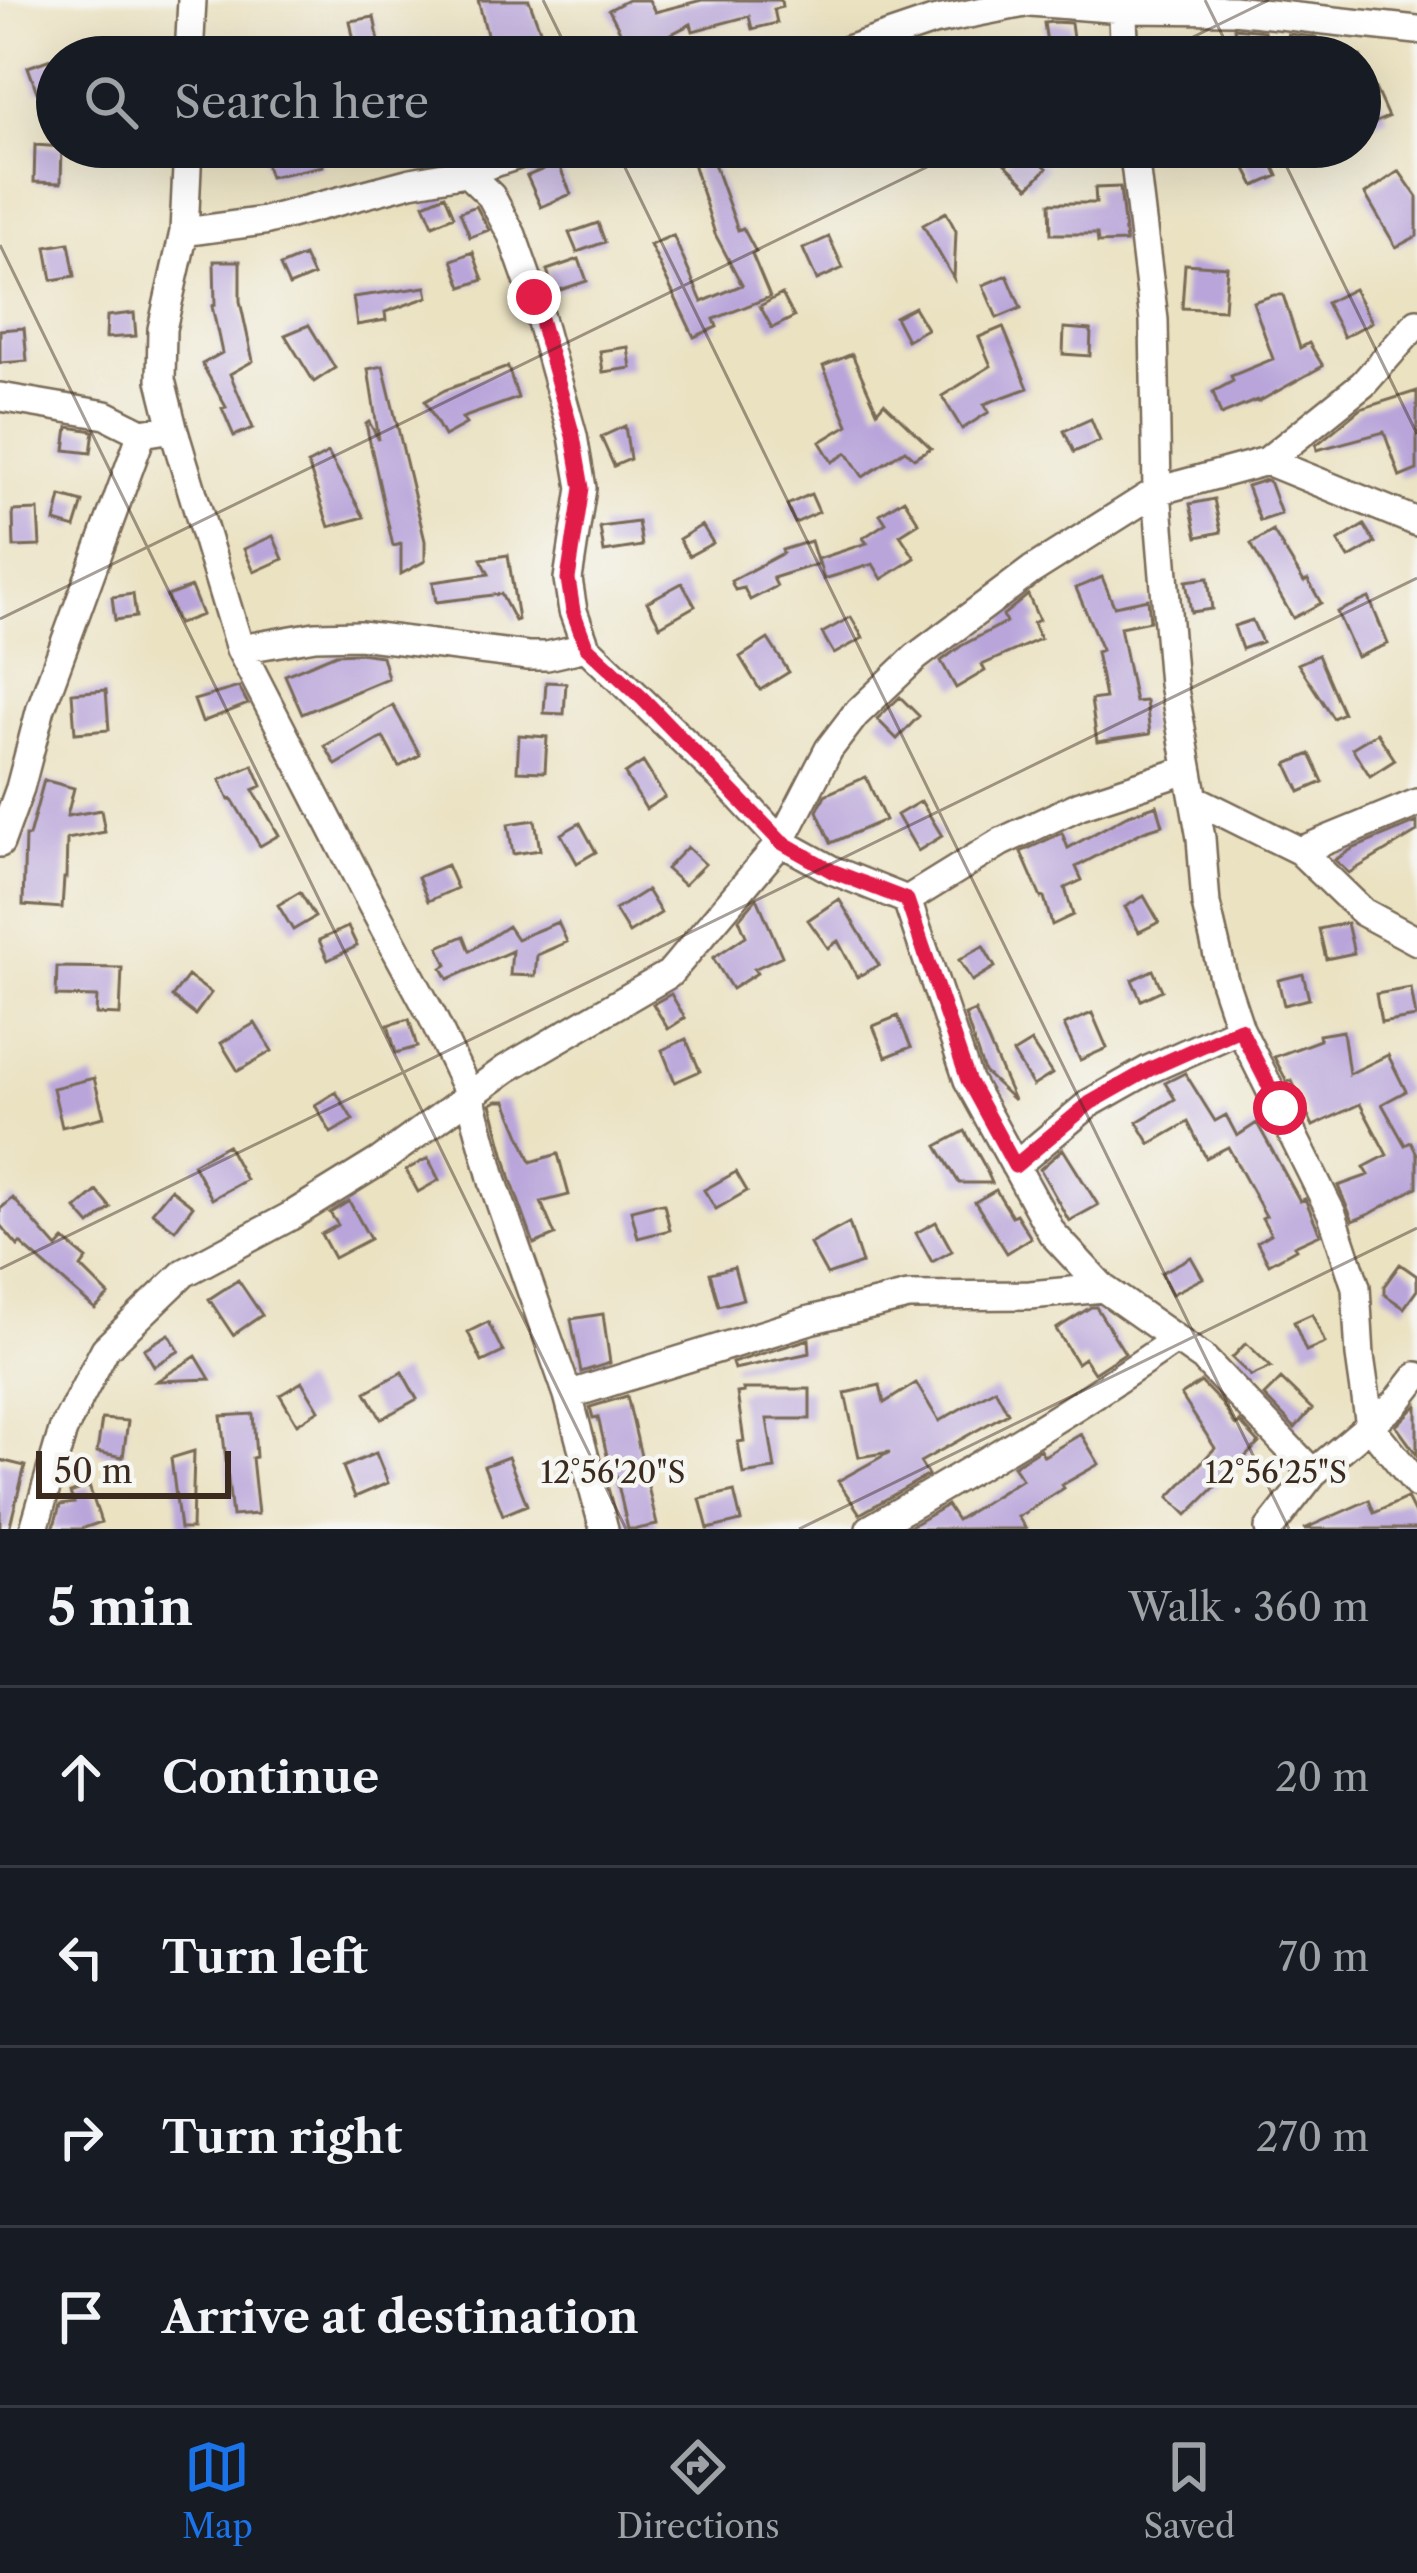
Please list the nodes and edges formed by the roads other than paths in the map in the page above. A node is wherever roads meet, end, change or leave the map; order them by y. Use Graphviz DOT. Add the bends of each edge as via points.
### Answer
graph roads {
  1 [pos="192,0"];
  2 [pos="1122,4"];
  3 [pos="1417,30"];
  4 [pos="190,36"];
  5 [pos="889,36"];
  6 [pos="1124,36"];
  7 [pos="187,168"];
  8 [pos="478,168"];
  9 [pos="1136,168"];
  10 [pos="466,172"];
  11 [pos="184,232"];
  12 [pos="1417,323"];
  13 [pos="0,397"];
  14 [pos="173,428"];
  15 [pos="142,433"];
  16 [pos="1268,461"];
  17 [pos="1157,491"];
  18 [pos="1417,522"];
  19 [pos="586,646"];
  20 [pos="241,649"];
  21 [pos="1187,770"];
  22 [pos="1195,799"];
  23 [pos="1417,803"];
  24 [pos="781,842"];
  25 [pos="0,843"];
  26 [pos="1300,851"];
  27 [pos="907,900"];
  28 [pos="1417,941"];
  29 [pos="1240,1029"];
  30 [pos="470,1096"];
  31 [pos="1015,1166"];
  32 [pos="1103,1288"];
  33 [pos="1175,1340"];
  34 [pos="1417,1376"];
  35 [pos="568,1395"];
  36 [pos="1370,1426"];
  37 [pos="1313,1473"];
  38 [pos="1417,1484"];
  39 [pos="34,1529"];
  40 [pos="604,1529"];
  41 [pos="870,1529"];
  42 [pos="1268,1529"];
  1 -- 4 [label="street"];
  2 -- 3 [label="street"];
  2 -- 5 [label="street" via="1030,2"];
  2 -- 6 [label="street"];
  7 -- 11 [label="street"];
  8 -- 10 [label="street"];
  9 -- 17 [label="street" via="1154,320"];
  10 -- 11 [label="street"];
  10 -- 19 [label="street" via="491,196 512,236 573,436 582,488 568,579"];
  11 -- 14 [label="street" via="162,329 161,380"];
  12 -- 16 [label="street" via="1363,384"];
  13 -- 15 [label="street" via="106,416"];
  14 -- 15 [label="street"];
  14 -- 20 [label="street"];
  15 -- 25 [label="street"];
  16 -- 17 [label="street"];
  16 -- 18 [label="street"];
  17 -- 21 [label="street"];
  17 -- 24 [label="street" via="916,657 829,749"];
  19 -- 20 [label="street" via="528,656 359,635"];
  19 -- 24 [label="street"];
  20 -- 30 [label="street"];
  21 -- 22 [label="street"];
  21 -- 27 [label="street" via="1080,805"];
  22 -- 26 [label="street"];
  22 -- 29 [label="street" via="1206,904"];
  23 -- 26 [label="street"];
  24 -- 27 [label="street"];
  24 -- 30 [label="street" via="669,974"];
  26 -- 28 [label="street" via="1363,912"];
  27 -- 31 [label="street" via="968,1080"];
  29 -- 31 [label="street" via="1090,1103"];
  29 -- 36 [label="street" via="1333,1214 1356,1286"];
  30 -- 35 [label="street"];
  30 -- 39 [label="street" via="380,1161 184,1273 105,1349 63,1430"];
  31 -- 32 [label="street" via="1052,1233"];
  32 -- 33 [label="street"];
  32 -- 35 [label="street" via="908,1296"];
  33 -- 37 [label="street" via="1203,1358"];
  33 -- 41 [label="street"];
  34 -- 36 [label="street"];
  35 -- 40 [label="street"];
  36 -- 37 [label="street"];
  36 -- 38 [label="street"];
  37 -- 42 [label="street"];
}
